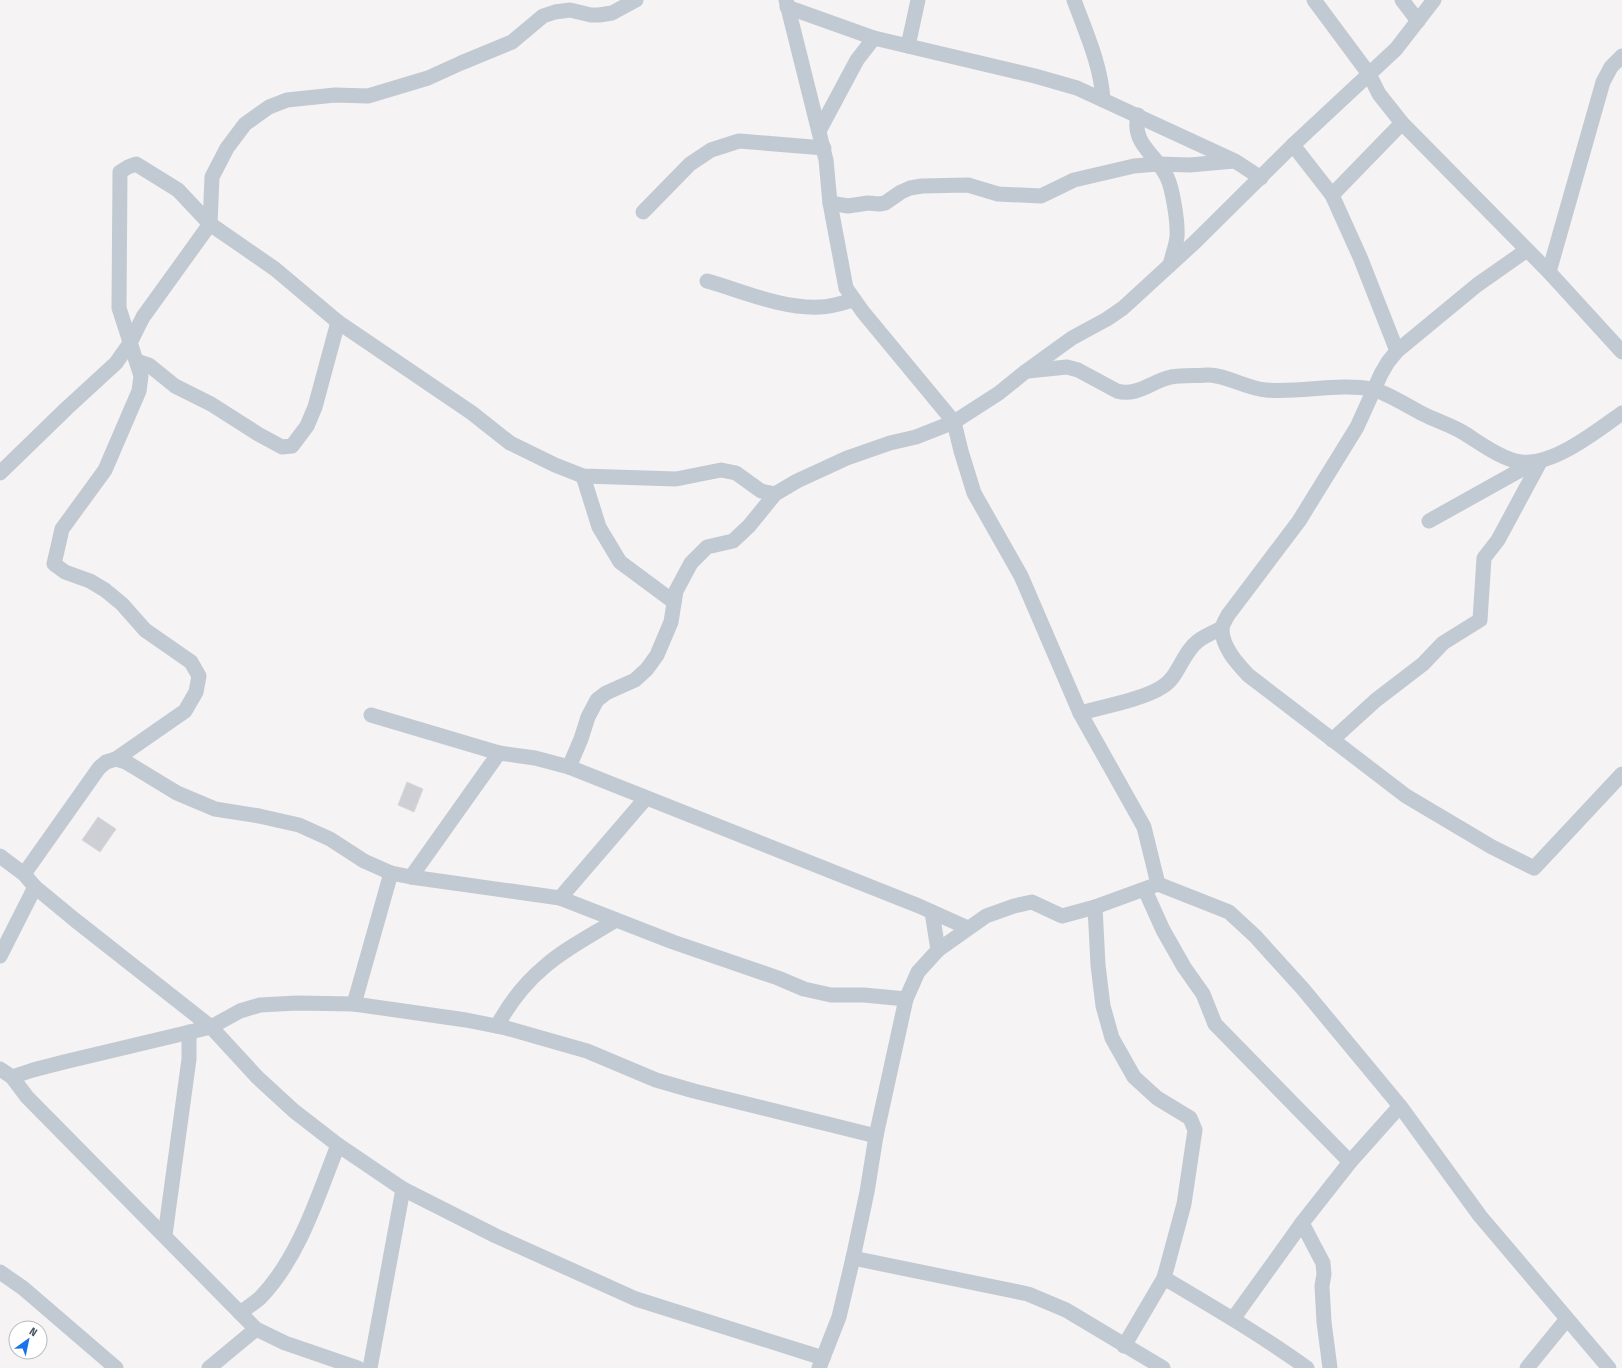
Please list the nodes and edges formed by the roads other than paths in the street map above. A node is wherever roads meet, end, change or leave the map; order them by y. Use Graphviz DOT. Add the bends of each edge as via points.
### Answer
graph roads {
  1 [pos="636,0"];
  2 [pos="918,0"];
  3 [pos="1074,0"];
  4 [pos="1314,0"];
  5 [pos="1402,0"];
  6 [pos="1434,0"];
  7 [pos="787,4"];
  8 [pos="1418,21"];
  9 [pos="874,38"];
  10 [pos="908,46"];
  11 [pos="1622,56"];
  12 [pos="1369,74"];
  13 [pos="1103,100"];
  14 [pos="1138,115"];
  15 [pos="1402,123"];
  16 [pos="819,131"];
  17 [pos="1292,145"];
  18 [pos="824,148"];
  19 [pos="1235,161"];
  20 [pos="1158,164"];
  21 [pos="1261,178"];
  22 [pos="1332,195"];
  23 [pos="830,203"];
  24 [pos="643,212"];
  25 [pos="210,224"];
  26 [pos="1527,250"];
  27 [pos="1170,265"];
  28 [pos="1549,272"];
  29 [pos="707,281"];
  30 [pos="853,300"];
  31 [pos="338,322"];
  32 [pos="130,343"];
  33 [pos="1397,351"];
  34 [pos="1622,352"];
  35 [pos="137,360"];
  36 [pos="1025,372"];
  37 [pos="1374,389"];
  38 [pos="1622,413"];
  39 [pos="954,422"];
  40 [pos="1537,462"];
  41 [pos="0,473"];
  42 [pos="583,476"];
  43 [pos="775,494"];
  44 [pos="1429,521"];
  45 [pos="674,602"];
  46 [pos="1222,628"];
  47 [pos="1080,713"];
  48 [pos="371,715"];
  49 [pos="1332,740"];
  50 [pos="499,753"];
  51 [pos="116,759"];
  52 [pos="570,766"];
  53 [pos="1622,774"];
  54 [pos="646,798"];
  55 [pos="0,856"];
  56 [pos="391,873"];
  57 [pos="24,874"];
  58 [pos="411,877"];
  59 [pos="35,887"];
  60 [pos="1152,887"];
  61 [pos="560,898"];
  62 [pos="1095,907"];
  63 [pos="932,912"];
  64 [pos="616,920"];
  65 [pos="968,928"];
  66 [pos="938,950"];
  67 [pos="0,956"];
  68 [pos="906,999"];
  69 [pos="354,1004"];
  70 [pos="497,1026"];
  71 [pos="211,1027"];
  72 [pos="189,1032"];
  73 [pos="0,1069"];
  74 [pos="12,1077"];
  75 [pos="1400,1106"];
  76 [pos="876,1136"];
  77 [pos="338,1145"];
  78 [pos="1350,1162"];
  79 [pos="403,1189"];
  80 [pos="1302,1223"];
  81 [pos="165,1235"];
  82 [pos="853,1258"];
  83 [pos="0,1272"];
  84 [pos="1164,1278"];
  85 [pos="240,1313"];
  86 [pos="1233,1319"];
  87 [pos="1567,1319"];
  88 [pos="256,1329"];
  89 [pos="1124,1346"];
  90 [pos="821,1363"];
  91 [pos="116,1368"];
  92 [pos="209,1368"];
  93 [pos="358,1368"];
  94 [pos="370,1368"];
  95 [pos="1163,1368"];
  96 [pos="1307,1368"];
  97 [pos="1330,1368"];
  98 [pos="1527,1368"];
  99 [pos="1608,1368"];
  1 -- 25 [label="street" via="612,13 591,15 570,10 543,16 512,42 428,78 383,92 368,96 335,95 287,100 269,107 245,124 212,177"];
  2 -- 10 [label="street"];
  3 -- 13 [label="street" via="1102,84"];
  4 -- 12 [label="street"];
  5 -- 8 [label="street"];
  6 -- 8 [label="street"];
  7 -- 9 [label="street"];
  7 -- 16 [label="street"];
  8 -- 12 [label="street" via="1396,49"];
  9 -- 10 [label="street"];
  9 -- 16 [label="street" via="857,60"];
  10 -- 13 [label="street" via="1034,76 1077,88"];
  11 -- 28 [label="street" via="1611,67 1604,82"];
  12 -- 15 [label="street" via="1383,100"];
  12 -- 17 [label="street"];
  13 -- 14 [label="street"];
  14 -- 19 [label="street"];
  14 -- 20 [label="street" via="1135,126 1138,138"];
  15 -- 22 [label="street"];
  15 -- 26 [label="street"];
  16 -- 18 [label="street"];
  17 -- 21 [label="street"];
  17 -- 22 [label="street"];
  18 -- 23 [label="street"];
  18 -- 24 [label="street" via="739,141 711,150 690,164"];
  19 -- 20 [label="street" via="1190,165"];
  19 -- 21 [label="street"];
  20 -- 23 [label="street" via="1134,166 1074,180 1041,196 998,194 968,184 910,188 879,204 848,206"];
  20 -- 27 [label="street" via="1173,194 1177,237"];
  21 -- 27 [label="street"];
  22 -- 33 [label="street"];
  23 -- 30 [label="street" via="846,288"];
  25 -- 31 [label="street" via="275,270"];
  25 -- 32 [label="street" via="143,317"];
  25 -- 32 [label="street" via="178,190 136,164 120,172 119,308"];
  26 -- 28 [label="street"];
  26 -- 33 [label="street" via="1477,285"];
  27 -- 36 [label="street" via="1123,308 1072,338"];
  28 -- 34 [label="street"];
  29 -- 30 [label="street" via="798,306 821,307"];
  30 -- 39 [label="street"];
  31 -- 35 [label="street" via="315,408 307,426 292,446 282,446 258,434 211,404 175,386 149,365"];
  31 -- 42 [label="street" via="472,413 510,443"];
  32 -- 35 [label="street"];
  32 -- 41 [label="street" via="116,364"];
  33 -- 37 [label="street" via="1388,362"];
  35 -- 51 [label="street" via="141,376 139,391 105,470 62,529 54,564 65,572 90,581 105,590 122,604 145,630 191,662 198,676 196,692 185,711"];
  36 -- 37 [label="street" via="1067,367 1123,393 1171,378 1210,375 1264,390 1358,387"];
  36 -- 39 [label="street" via="999,393"];
  37 -- 40 [label="street" via="1446,423 1507,458 1520,462"];
  37 -- 46 [label="street" via="1357,427 1299,521 1228,615"];
  38 -- 40 [label="street" via="1552,457"];
  39 -- 43 [label="street" via="916,437 847,458"];
  39 -- 47 [label="street" via="974,493 1021,576"];
  40 -- 44 [label="street"];
  40 -- 49 [label="street" via="1498,540 1484,558 1480,620 1444,643 1423,664 1376,700"];
  42 -- 43 [label="street" via="676,479 721,470 736,473 761,491"];
  42 -- 45 [label="street" via="599,527 620,562"];
  43 -- 45 [label="street" via="734,541 707,547 691,563 676,591"];
  45 -- 52 [label="street" via="671,622 657,655 635,680 606,693 597,700"];
  46 -- 47 [label="street" via="1198,641 1163,687 1146,695"];
  46 -- 49 [label="street" via="1232,657 1248,675"];
  47 -- 60 [label="street" via="1144,827"];
  48 -- 50 [label="street"];
  49 -- 53 [label="street" via="1406,796 1492,847 1534,868"];
  50 -- 52 [label="street"];
  50 -- 58 [label="street"];
  51 -- 56 [label="street" via="126,762 177,793 215,809 298,825 330,839 364,861"];
  51 -- 57 [label="street" via="106,762 99,768"];
  52 -- 54 [label="street"];
  54 -- 61 [label="street"];
  54 -- 63 [label="street"];
  55 -- 57 [label="street"];
  56 -- 58 [label="street"];
  56 -- 69 [label="street"];
  57 -- 59 [label="street"];
  58 -- 61 [label="street"];
  59 -- 67 [label="street"];
  59 -- 71 [label="street"];
  60 -- 62 [label="street"];
  60 -- 75 [label="street" via="1229,912 1303,989"];
  60 -- 78 [label="street" via="1163,930 1203,994 1215,1024"];
  61 -- 64 [label="street"];
  62 -- 65 [label="street" via="1062,916 1036,902 1027,902 986,916"];
  62 -- 84 [label="street" via="1103,1006 1112,1038 1134,1077 1157,1098 1190,1118 1195,1130 1184,1204"];
  63 -- 65 [label="street"];
  63 -- 66 [label="street"];
  64 -- 68 [label="street" via="804,989 831,995"];
  64 -- 70 [label="street" via="544,967 523,987"];
  65 -- 66 [label="street"];
  66 -- 68 [label="street" via="918,972"];
  68 -- 76 [label="street"];
  69 -- 70 [label="street"];
  69 -- 71 [label="street" via="297,1002 260,1006 240,1011"];
  70 -- 76 [label="street" via="587,1051 664,1082"];
  71 -- 72 [label="street"];
  71 -- 77 [label="street" via="257,1077 294,1111"];
  72 -- 74 [label="street"];
  72 -- 81 [label="street" via="188,1067"];
  73 -- 74 [label="street"];
  74 -- 81 [label="street" via="27,1097"];
  75 -- 78 [label="street"];
  75 -- 87 [label="street" via="1480,1216"];
  76 -- 82 [label="street"];
  77 -- 79 [label="street"];
  77 -- 85 [label="street" via="299,1241 260,1298"];
  78 -- 80 [label="street"];
  79 -- 90 [label="street" via="496,1236 636,1299"];
  79 -- 94 [label="street"];
  80 -- 86 [label="street"];
  80 -- 97 [label="street" via="1323,1263 1324,1322"];
  81 -- 85 [label="street"];
  82 -- 89 [label="street" via="1028,1294 1066,1310"];
  82 -- 90 [label="street" via="839,1317"];
  83 -- 91 [label="street" via="23,1288"];
  84 -- 86 [label="street"];
  84 -- 89 [label="street"];
  85 -- 88 [label="street"];
  86 -- 96 [label="street"];
  87 -- 98 [label="street"];
  87 -- 99 [label="street"];
  88 -- 92 [label="street"];
  88 -- 93 [label="street" via="286,1343"];
  89 -- 95 [label="street"];
}
